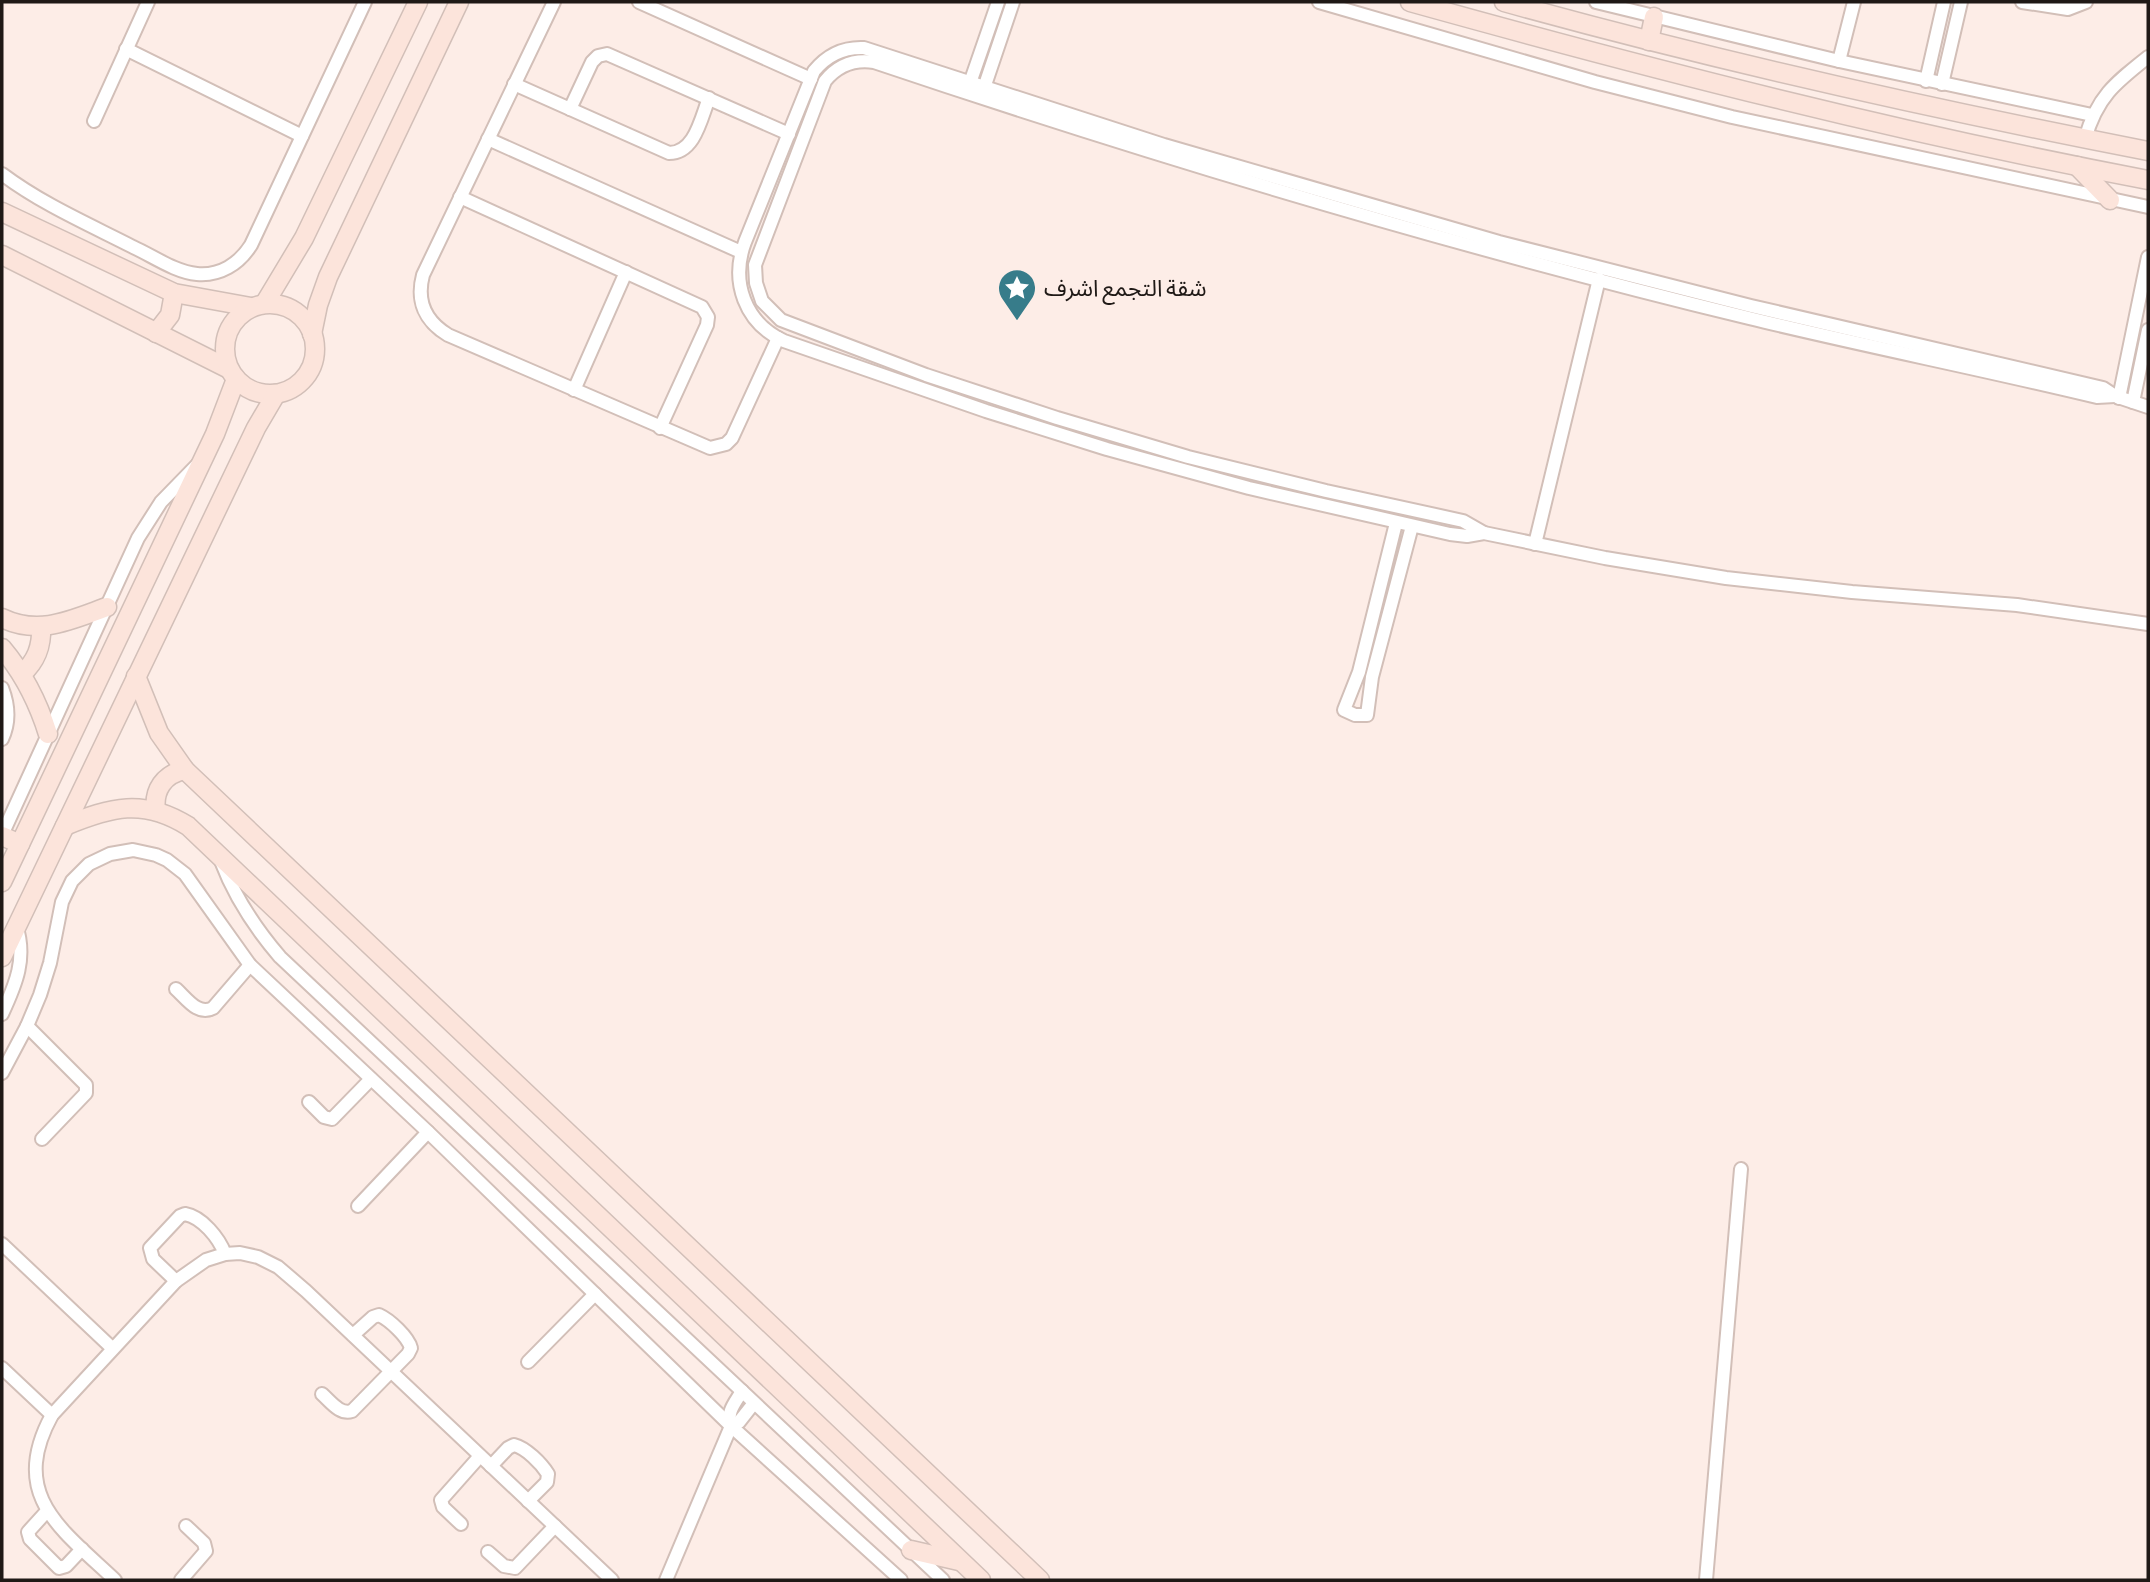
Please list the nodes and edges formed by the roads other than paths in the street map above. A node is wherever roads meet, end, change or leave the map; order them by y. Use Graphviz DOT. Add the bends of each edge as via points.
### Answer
graph roads {
  1 [pos="148,2"];
  2 [pos="365,2"];
  3 [pos="418,2"];
  4 [pos="458,2"];
  5 [pos="554,2"];
  6 [pos="639,2"];
  7 [pos="998,2"];
  8 [pos="1013,2"];
  9 [pos="1319,2"];
  10 [pos="1410,2"];
  11 [pos="1504,2"];
  12 [pos="1596,2"];
  13 [pos="1854,2"];
  14 [pos="1944,2"];
  15 [pos="1962,2"];
  16 [pos="2022,2"];
  17 [pos="2086,2"];
  18 [pos="1654,17"];
  19 [pos="1649,41"];
  20 [pos="126,50"];
  21 [pos="2148,57"];
  22 [pos="1839,61"];
  23 [pos="1764,69"];
  24 [pos="1794,76"];
  25 [pos="811,79"];
  26 [pos="1926,81"];
  27 [pos="514,84"];
  28 [pos="1942,84"];
  29 [pos="965,85"];
  30 [pos="984,88"];
  31 [pos="1758,94"];
  32 [pos="709,98"];
  33 [pos="1788,101"];
  34 [pos="570,109"];
  35 [pos="2092,115"];
  36 [pos="94,121"];
  37 [pos="789,134"];
  38 [pos="302,136"];
  39 [pos="488,139"];
  40 [pos="2085,139"];
  41 [pos="2148,151"];
  42 [pos="2077,166"];
  43 [pos="2,174"];
  44 [pos="2148,180"];
  45 [pos="460,197"];
  46 [pos="2110,200"];
  47 [pos="2148,207"];
  48 [pos="1362,210"];
  49 [pos="2,212"];
  50 [pos="1498,248"];
  51 [pos="741,252"];
  52 [pos="2,255"];
  53 [pos="2148,257"];
  54 [pos="626,272"];
  55 [pos="1599,279"];
  56 [pos="174,293"];
  57 [pos="258,305"];
  58 [pos="1750,312"];
  59 [pos="156,333"];
  60 [pos="312,334"];
  61 [pos="778,338"];
  62 [pos="2147,338"];
  63 [pos="845,346"];
  64 [pos="840,360"];
  65 [pos="232,374"];
  66 [pos="573,390"];
  67 [pos="276,394"];
  68 [pos="2117,397"];
  69 [pos="2133,402"];
  70 [pos="2148,407"];
  71 [pos="660,428"];
  72 [pos="1110,434"];
  73 [pos="1107,449"];
  74 [pos="201,462"];
  75 [pos="1326,491"];
  76 [pos="1323,507"];
  77 [pos="1396,523"];
  78 [pos="1412,526"];
  79 [pos="1484,533"];
  80 [pos="1535,544"];
  81 [pos="107,607"];
  82 [pos="2,618"];
  83 [pos="2148,624"];
  84 [pos="41,627"];
  85 [pos="2,648"];
  86 [pos="22,674"];
  87 [pos="136,676"];
  88 [pos="2,688"];
  89 [pos="48,734"];
  90 [pos="2,739"];
  91 [pos="185,770"];
  92 [pos="156,811"];
  93 [pos="65,826"];
  94 [pos="2,835"];
  95 [pos="20,844"];
  96 [pos="219,854"];
  97 [pos="2,882"];
  98 [pos="16,925"];
  99 [pos="2,957"];
  100 [pos="250,965"];
  101 [pos="176,989"];
  102 [pos="2,1013"];
  103 [pos="27,1026"];
  104 [pos="2,1073"];
  105 [pos="371,1079"];
  106 [pos="309,1102"];
  107 [pos="428,1132"];
  108 [pos="42,1139"];
  109 [pos="1741,1169"];
  110 [pos="358,1206"];
  111 [pos="2,1244"];
  112 [pos="225,1254"];
  113 [pos="176,1281"];
  114 [pos="595,1294"];
  115 [pos="353,1335"];
  116 [pos="112,1348"];
  117 [pos="528,1363"];
  118 [pos="2,1368"];
  119 [pos="391,1371"];
  120 [pos="742,1391"];
  121 [pos="322,1394"];
  122 [pos="754,1403"];
  123 [pos="52,1415"];
  124 [pos="731,1426"];
  125 [pos="480,1456"];
  126 [pos="491,1466"];
  127 [pos="528,1502"];
  128 [pos="47,1511"];
  129 [pos="461,1524"];
  130 [pos="186,1526"];
  131 [pos="555,1526"];
  132 [pos="82,1549"];
  133 [pos="911,1550"];
  134 [pos="488,1552"];
  135 [pos="961,1561"];
  136 [pos="115,1580"];
  137 [pos="181,1580"];
  138 [pos="612,1580"];
  139 [pos="666,1580"];
  140 [pos="901,1580"];
  141 [pos="943,1580"];
  142 [pos="981,1580"];
  143 [pos="1040,1580"];
  144 [pos="1706,1580"];
  1 -- 20 [label="street"];
  2 -- 38 [label="street"];
  3 -- 57 [label="street" via="304,238"];
  4 -- 60 [label="street" via="328,277"];
  5 -- 27 [label="street"];
  6 -- 25 [label="street"];
  7 -- 29 [label="street"];
  8 -- 30 [label="street"];
  9 -- 46 [label="street" via="1696,108"];
  10 -- 31 [label="street"];
  11 -- 19 [label="street"];
  12 -- 18 [label="street"];
  13 -- 22 [label="street"];
  14 -- 26 [label="street"];
  15 -- 28 [label="street"];
  16 -- 17 [label="street" via="2068,9"];
  18 -- 19 [label="street"];
  18 -- 22 [label="street"];
  19 -- 23 [label="street"];
  20 -- 36 [label="street"];
  20 -- 38 [label="street"];
  21 -- 35 [label="street" via="2110,87"];
  22 -- 26 [label="street"];
  23 -- 24 [label="street"];
  23 -- 31 [label="street" via="1765,82"];
  24 -- 33 [label="street"];
  24 -- 40 [label="street"];
  25 -- 29 [label="street" via="832,54 856,48"];
  25 -- 37 [label="street"];
  26 -- 28 [label="street"];
  27 -- 34 [label="street"];
  27 -- 39 [label="street"];
  28 -- 35 [label="street"];
  29 -- 30 [label="street"];
  29 -- 48 [label="street" via="1160,156"];
  29 -- 63 [label="street" via="866,61 843,65 821,87 757,256 755,274 762,300 774,315"];
  30 -- 48 [label="street"];
  31 -- 33 [label="street"];
  32 -- 34 [label="street" via="607,54 592,62"];
  32 -- 34 [label="street" via="691,141 674,153"];
  32 -- 37 [label="street"];
  33 -- 42 [label="street"];
  35 -- 40 [label="street"];
  37 -- 51 [label="street"];
  38 -- 43 [label="street" via="246,252 228,268 212,273 179,270 47,204"];
  39 -- 45 [label="street"];
  39 -- 51 [label="street"];
  40 -- 41 [label="street"];
  42 -- 44 [label="street"];
  42 -- 46 [label="street"];
  45 -- 54 [label="street"];
  45 -- 66 [label="street" via="423,275 420,295 426,314 448,335"];
  46 -- 47 [label="street"];
  48 -- 50 [label="street"];
  49 -- 56 [label="street"];
  50 -- 55 [label="street"];
  50 -- 58 [label="street"];
  51 -- 61 [label="street" via="742,296 752,316"];
  52 -- 59 [label="street"];
  53 -- 68 [label="street"];
  54 -- 66 [label="street"];
  54 -- 71 [label="street" via="699,304 708,317"];
  55 -- 58 [label="street"];
  55 -- 80 [label="street"];
  56 -- 57 [label="street"];
  56 -- 59 [label="street" via="170,315"];
  57 -- 60 [label="street" via="280,304 294,311"];
  57 -- 65 [label="street" via="237,316 228,330 224,345"];
  58 -- 68 [label="street" via="2098,387"];
  59 -- 65 [label="street"];
  60 -- 67 [label="street" via="315,355 310,370 296,386"];
  61 -- 64 [label="street"];
  61 -- 71 [label="street" via="736,431 726,443 702,446"];
  62 -- 69 [label="street"];
  63 -- 64 [label="street"];
  63 -- 72 [label="street"];
  64 -- 73 [label="street"];
  65 -- 67 [label="street" via="254,391"];
  65 -- 74 [label="street" via="223,416"];
  66 -- 71 [label="street"];
  67 -- 87 [label="street"];
  68 -- 69 [label="street"];
  69 -- 70 [label="street"];
  72 -- 73 [label="street"];
  72 -- 75 [label="street"];
  73 -- 76 [label="street"];
  74 -- 81 [label="street" via="153,513"];
  74 -- 95 [label="street"];
  75 -- 76 [label="street"];
  75 -- 79 [label="street" via="1463,521"];
  76 -- 77 [label="street"];
  77 -- 78 [label="street"];
  77 -- 78 [label="street" via="1359,671 1344,710 1355,715 1367,715 1371,677"];
  78 -- 79 [label="street" via="1458,536"];
  79 -- 80 [label="street"];
  80 -- 83 [label="street" via="1764,582 2004,604"];
  81 -- 84 [label="street"];
  81 -- 89 [label="street"];
  82 -- 84 [label="street" via="21,626"];
  84 -- 86 [label="street" via="36,657"];
  85 -- 86 [label="street"];
  86 -- 89 [label="street"];
  87 -- 91 [label="street" via="159,733"];
  87 -- 93 [label="street"];
  88 -- 90 [label="street" via="8,709"];
  89 -- 94 [label="street"];
  91 -- 92 [label="street" via="160,787"];
  91 -- 143 [label="street"];
  92 -- 93 [label="street" via="110,809"];
  92 -- 96 [label="street" via="188,826"];
  93 -- 98 [label="street"];
  94 -- 95 [label="street"];
  95 -- 97 [label="street"];
  96 -- 120 [label="street" via="244,909 280,957"];
  96 -- 135 [label="street"];
  98 -- 99 [label="street"];
  98 -- 102 [label="street" via="21,962"];
  100 -- 101 [label="street" via="206,1012"];
  100 -- 103 [label="street" via="176,866 145,852 110,854 80,872 66,891 47,971"];
  100 -- 105 [label="street"];
  103 -- 104 [label="street"];
  103 -- 108 [label="street" via="86,1085 86,1093"];
  105 -- 106 [label="street" via="336,1118 324,1117"];
  105 -- 107 [label="street"];
  107 -- 110 [label="street"];
  107 -- 114 [label="street"];
  109 -- 144 [label="street"];
  111 -- 116 [label="street"];
  112 -- 113 [label="street" via="206,1260"];
  112 -- 113 [label="street" via="213,1233 195,1218 180,1216 150,1248 153,1259"];
  112 -- 115 [label="street" via="258,1256 278,1267"];
  113 -- 116 [label="street"];
  114 -- 117 [label="street"];
  114 -- 124 [label="street"];
  115 -- 119 [label="street"];
  115 -- 119 [label="street" via="373,1317 384,1317 411,1345"];
  116 -- 123 [label="street"];
  118 -- 123 [label="street"];
  119 -- 121 [label="street" via="348,1413"];
  119 -- 125 [label="street"];
  120 -- 122 [label="street"];
  120 -- 124 [label="street" via="729,1415"];
  122 -- 124 [label="street"];
  122 -- 133 [label="street"];
  123 -- 128 [label="street" via="40,1437 35,1461 37,1485"];
  124 -- 139 [label="street"];
  124 -- 140 [label="street"];
  125 -- 126 [label="street"];
  125 -- 129 [label="street" via="441,1500"];
  126 -- 127 [label="street"];
  126 -- 127 [label="street" via="508,1448 521,1446 548,1478"];
  127 -- 131 [label="street"];
  128 -- 132 [label="street"];
  128 -- 132 [label="street" via="28,1532 30,1539 59,1568"];
  130 -- 137 [label="street" via="206,1551"];
  131 -- 134 [label="street" via="515,1568 503,1566"];
  131 -- 138 [label="street"];
  132 -- 136 [label="street"];
  133 -- 135 [label="street"];
  133 -- 141 [label="street"];
  135 -- 142 [label="street"];
}
